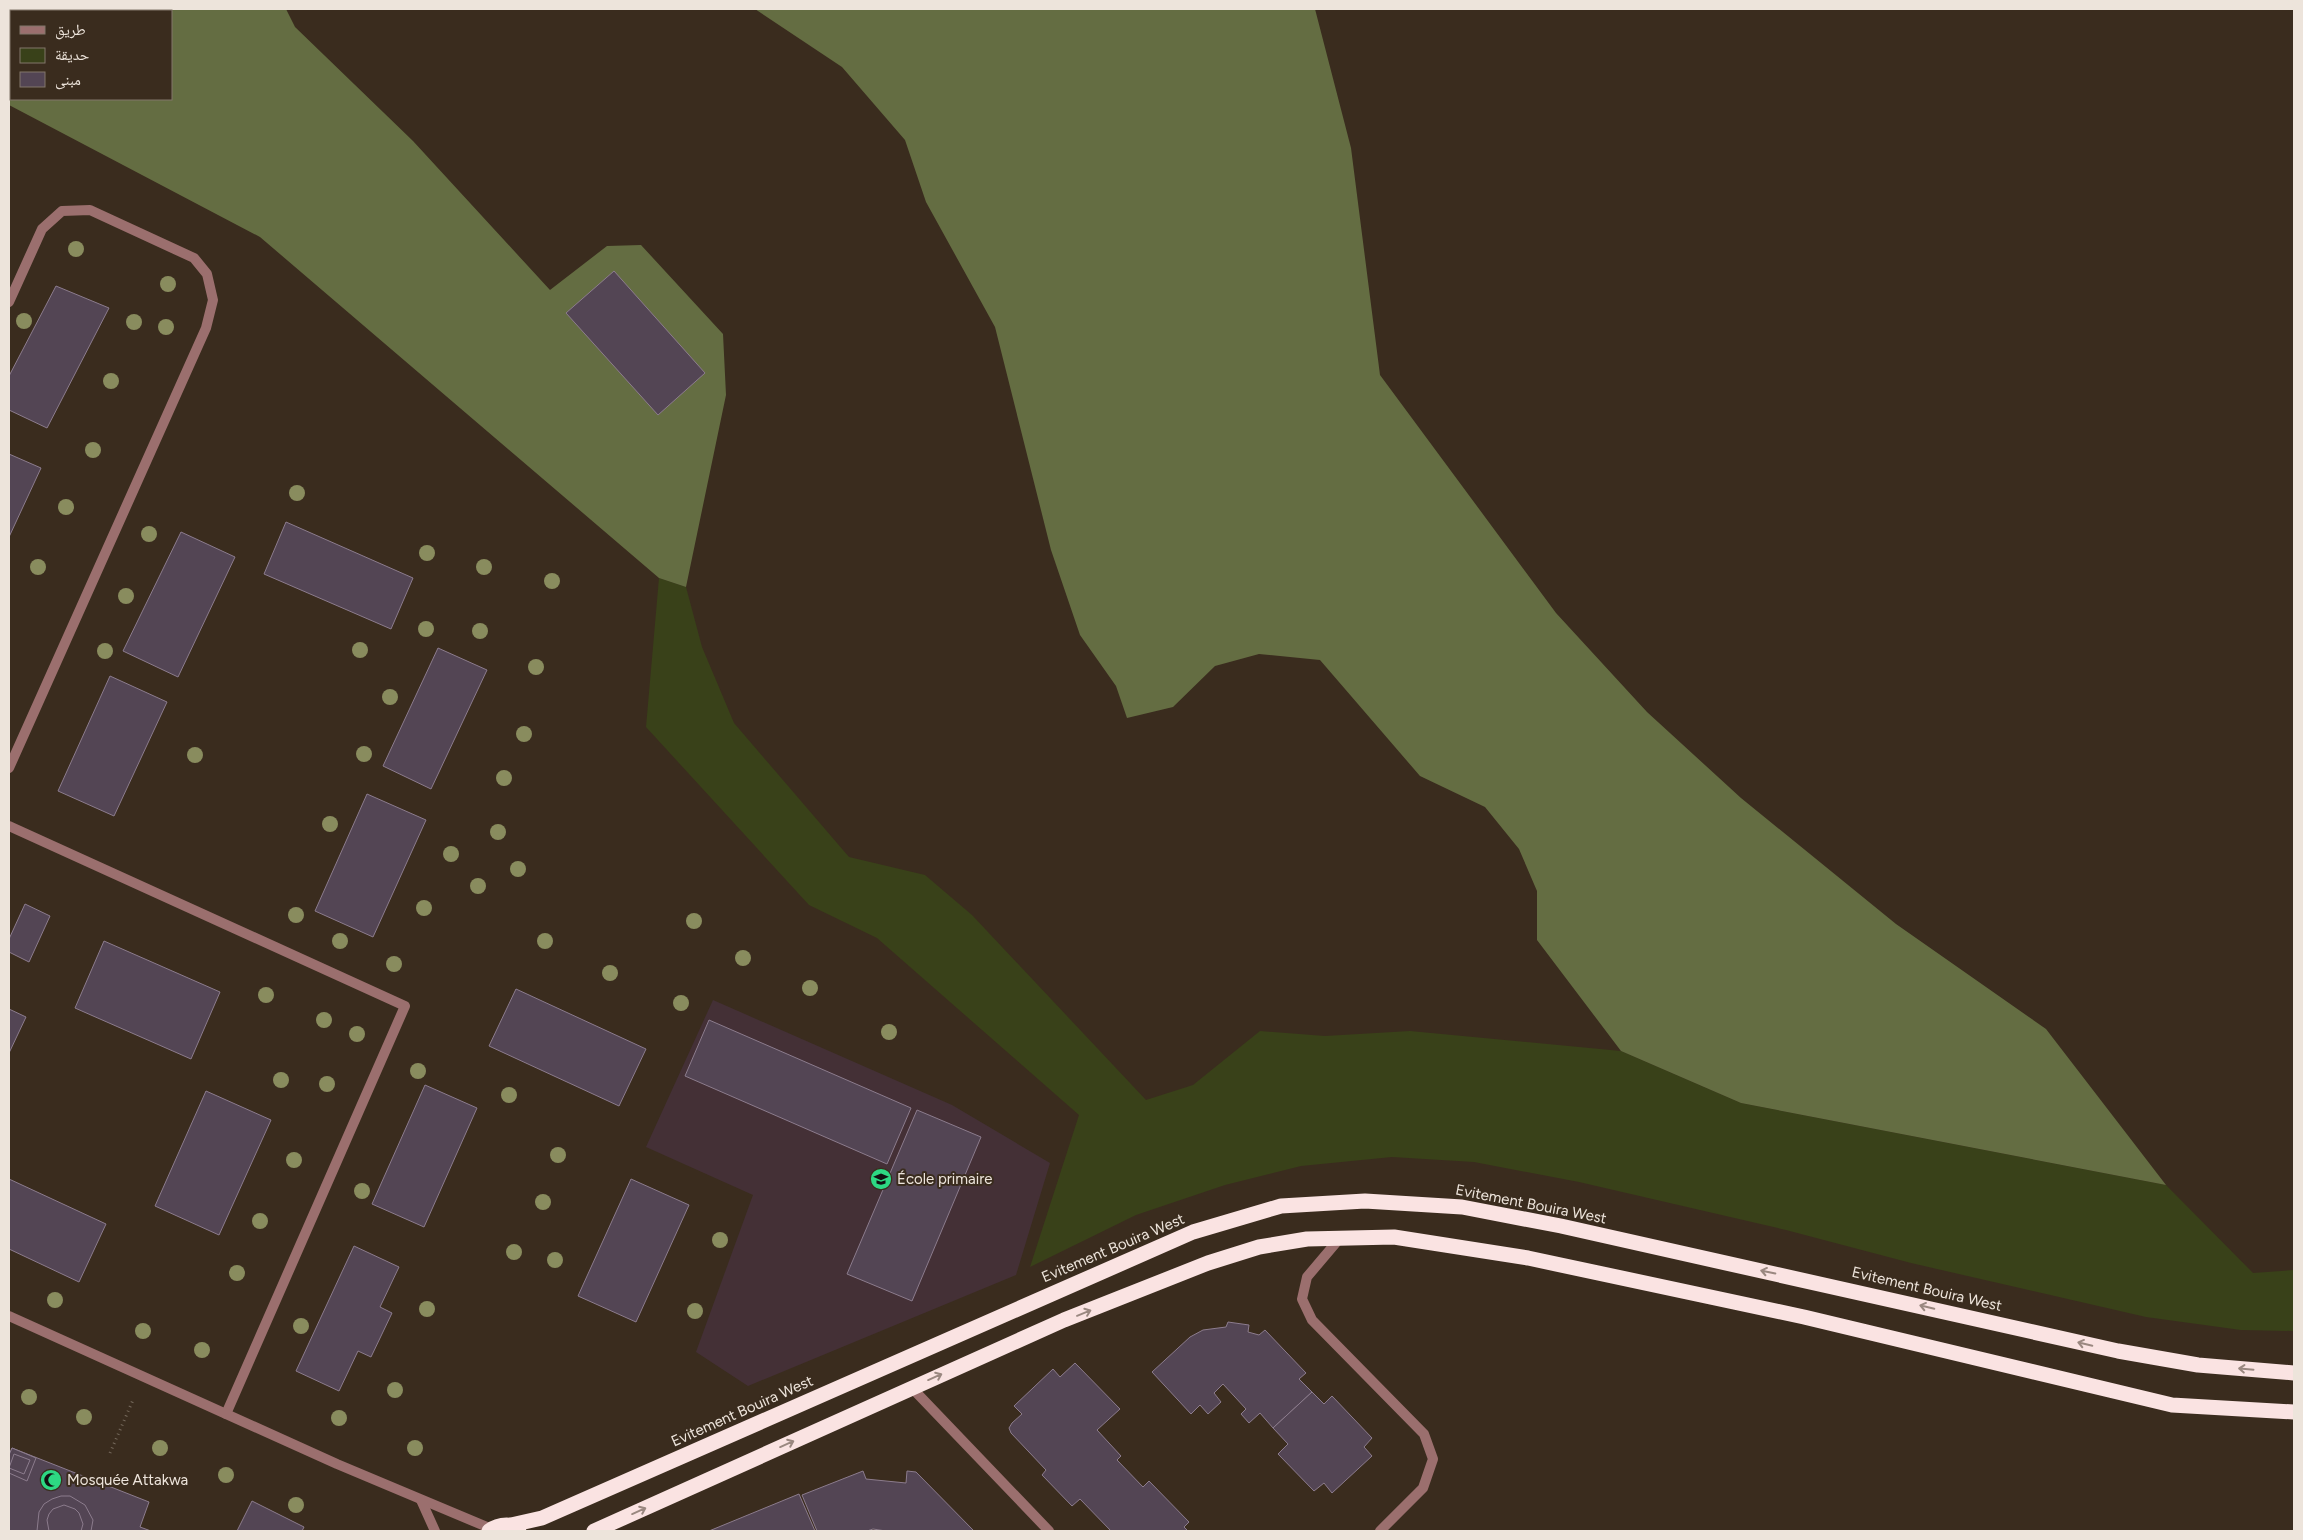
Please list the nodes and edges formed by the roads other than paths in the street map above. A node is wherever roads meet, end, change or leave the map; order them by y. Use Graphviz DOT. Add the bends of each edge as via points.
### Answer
graph roads {
  1 [pos="9,302"];
  2 [pos="9,768"];
  3 [pos="9,826"];
  4 [pos="1340,1238"];
  5 [pos="9,1316"];
  6 [pos="2294,1373"];
  7 [pos="912,1388"];
  8 [pos="2294,1412"];
  9 [pos="226,1414"];
  10 [pos="421,1500"];
  11 [pos="511,1525"];
  12 [pos="491,1530"];
  13 [pos="435,1531"];
  14 [pos="527,1531"];
  15 [pos="594,1531"];
  16 [pos="1049,1531"];
  17 [pos="1380,1531"];
  1 -- 2 [label="street" via="42,229 62,211 90,210 194,258 207,274 213,300 206,328"];
  3 -- 9 [label="street" via="405,1006"];
  7 -- 4 [label="highway, one-way" via="1064,1320 1208,1263 1259,1247 1307,1239"];
  4 -- 8 [label="highway" via="1394,1237 1528,1258 1804,1317 2172,1405"];
  4 -- 17 [label="street" via="1306,1277 1302,1299 1312,1320 1424,1434 1433,1459 1423,1488"];
  5 -- 9 [label="street"];
  6 -- 11 [label="highway, Evitement Bouira West, one-way" via="2198,1364 2118,1351 1561,1226 1462,1207 1365,1201 1281,1206 1193,1232 542,1518"];
  15 -- 7 [label="highway, one-way"];
  7 -- 16 [label="street"];
  9 -- 10 [label="street"];
  10 -- 12 [label="street"];
  10 -- 13 [label="street"];
  11 -- 12 [label="highway, Evitement Bouira West"];
  11 -- 14 [label="highway"];
}
